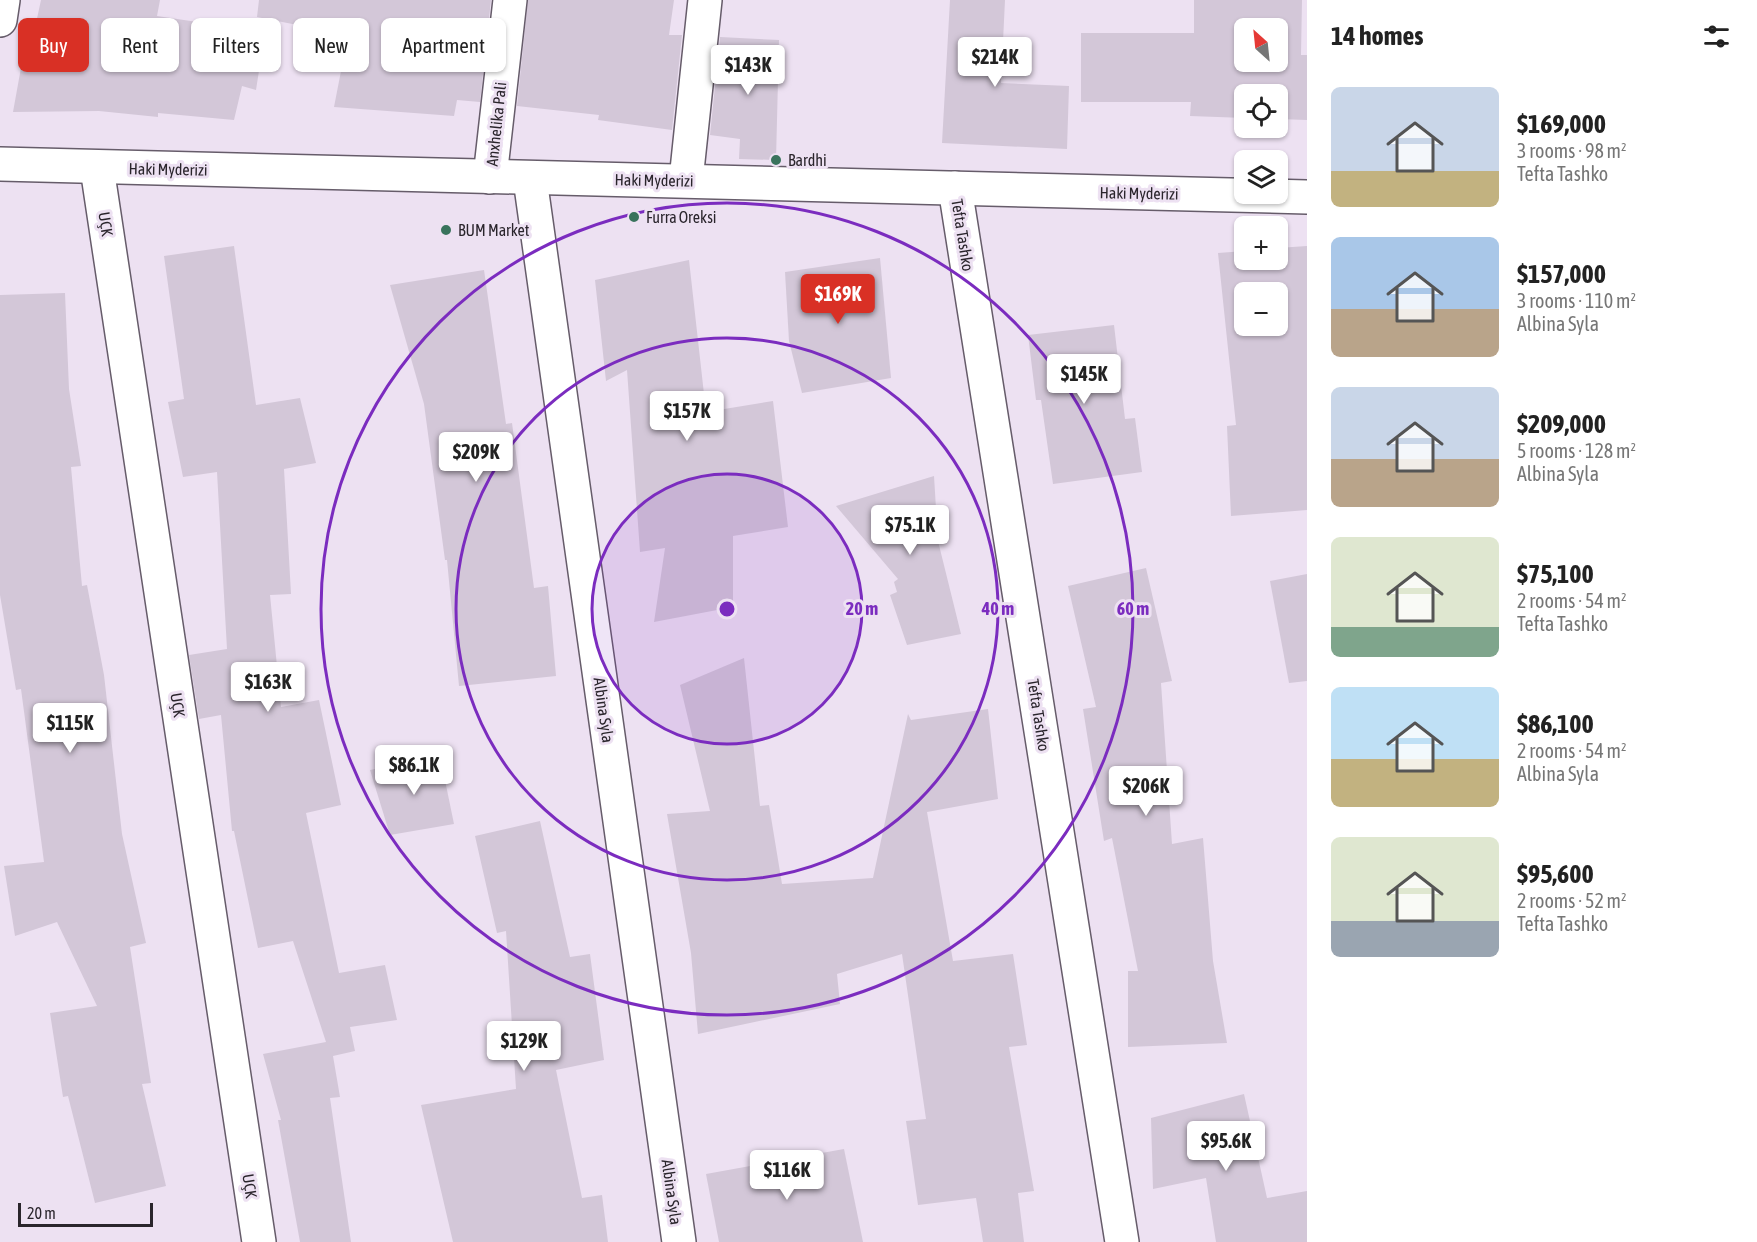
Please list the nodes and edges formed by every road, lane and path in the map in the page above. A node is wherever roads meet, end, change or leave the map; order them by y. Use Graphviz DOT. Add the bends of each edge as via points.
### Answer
graph roads {
  1 [pos="3,0"];
  2 [pos="510,0"];
  3 [pos="705,0"];
  4 [pos="0,20"];
  5 [pos="0,164"];
  6 [pos="98,168"];
  7 [pos="490,177"];
  8 [pos="530,179"];
  9 [pos="686,180"];
  10 [pos="955,188"];
  11 [pos="1307,197"];
  12 [pos="259,1242"];
  13 [pos="679,1242"];
  14 [pos="1122,1242"];
  1 -- 4 [label="street"];
  2 -- 7 [label="street, Anxhelika Pali"];
  3 -- 9 [label="street"];
  5 -- 6 [label="street, Haki Myderizi"];
  6 -- 7 [label="street, Haki Myderizi"];
  6 -- 12 [label="street, UÇK"];
  7 -- 8 [label="street, Haki Myderizi"];
  8 -- 9 [label="street, Haki Myderizi"];
  8 -- 13 [label="street, Albina Syla"];
  9 -- 10 [label="street, Haki Myderizi"];
  10 -- 11 [label="street, Haki Myderizi"];
  10 -- 14 [label="street, Tefta Tashko"];
}
